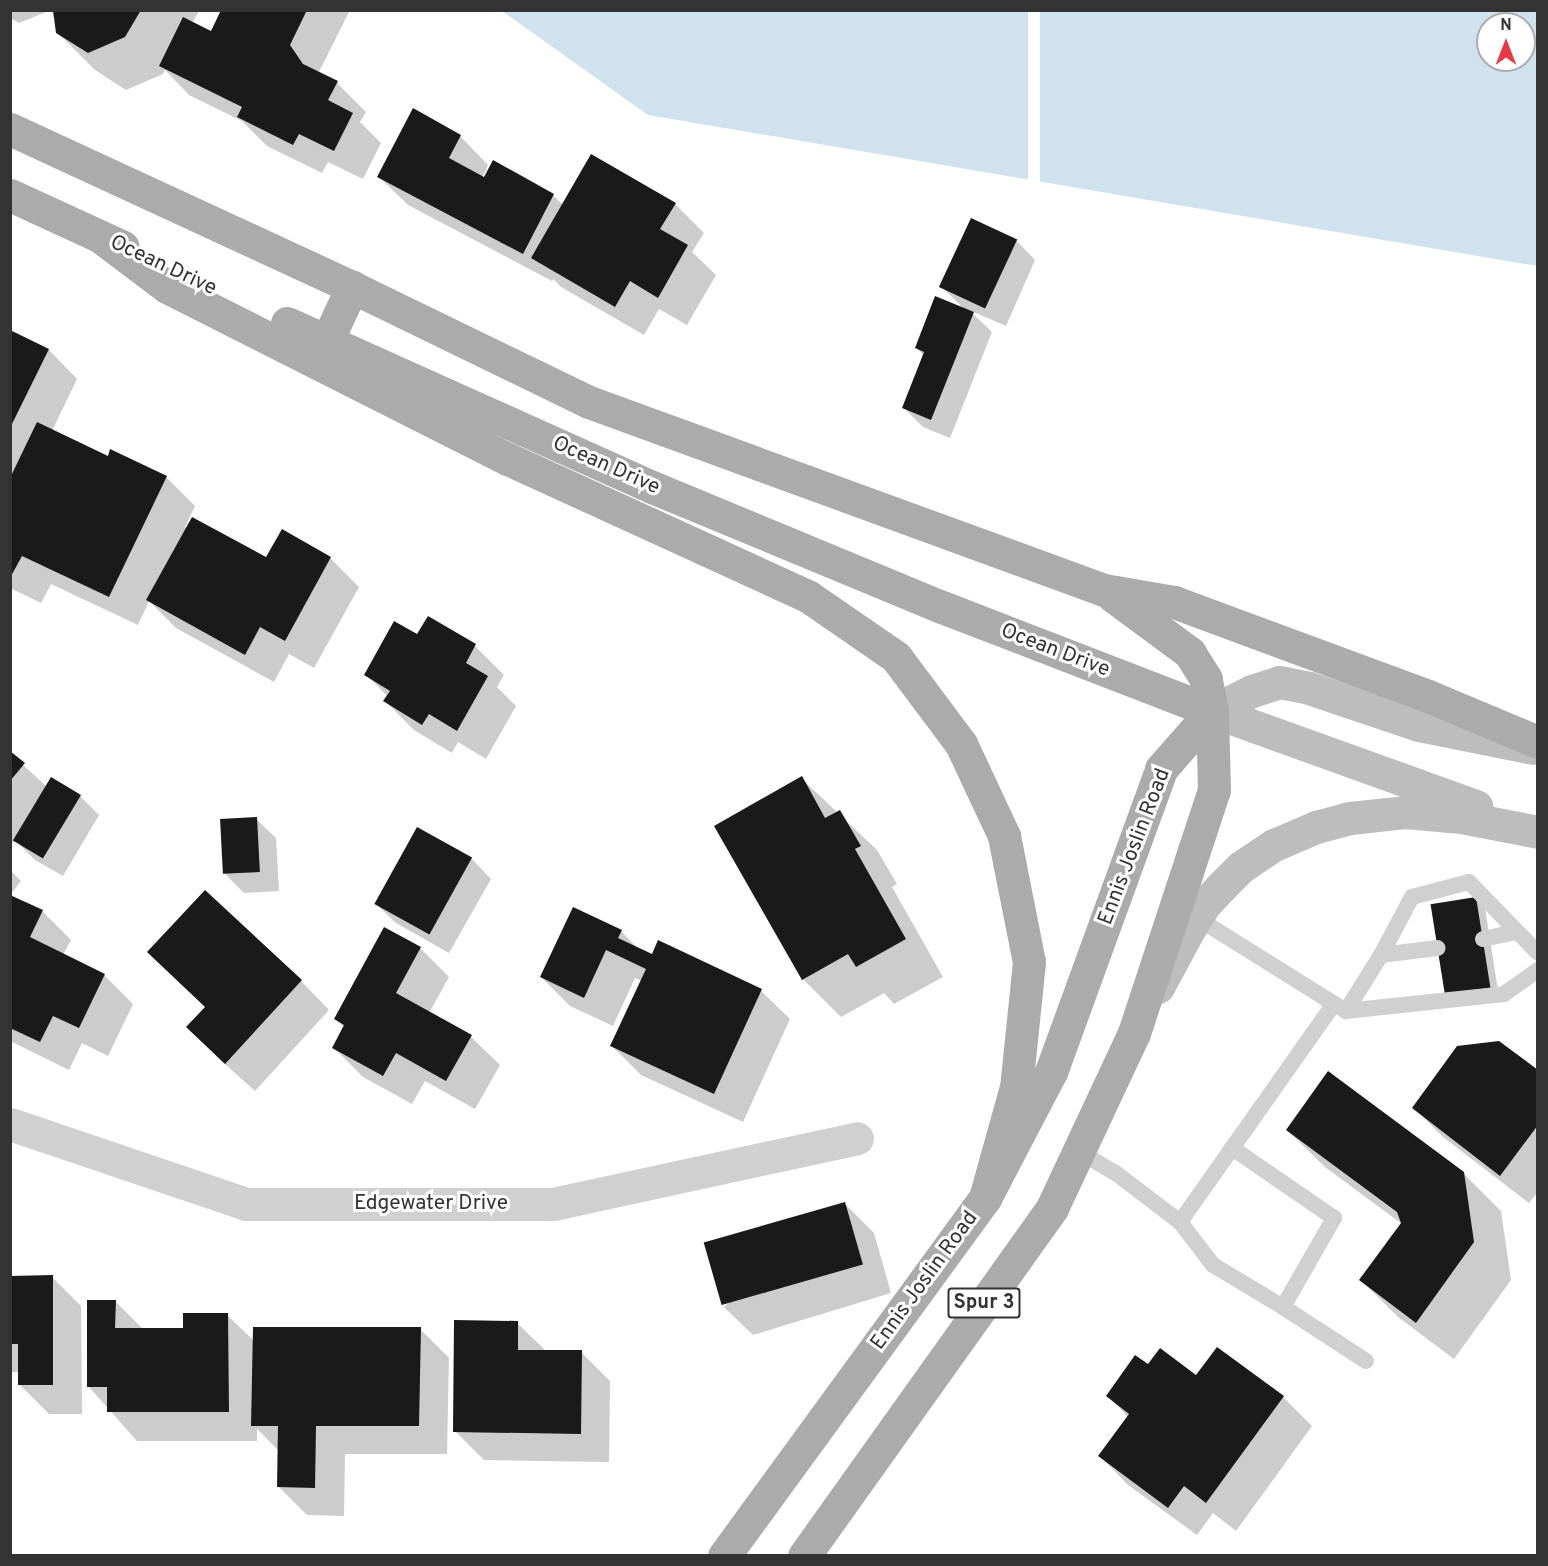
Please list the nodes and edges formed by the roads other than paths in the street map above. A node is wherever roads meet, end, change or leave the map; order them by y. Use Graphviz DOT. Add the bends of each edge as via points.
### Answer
graph roads {
  1 [pos="10,129"];
  2 [pos="10,195"];
  3 [pos="102,238"];
  4 [pos="352,288"];
  5 [pos="327,341"];
  6 [pos="1104,590"];
  7 [pos="1212,711"];
  8 [pos="1538,742"];
  9 [pos="1538,749"];
  10 [pos="1538,830"];
  11 [pos="1197,918"];
  12 [pos="1516,932"];
  13 [pos="1482,939"];
  14 [pos="1438,948"];
  15 [pos="1538,953"];
  16 [pos="1381,955"];
  17 [pos="1538,970"];
  18 [pos="1340,1008"];
  19 [pos="1134,1034"];
  20 [pos="10,1124"];
  21 [pos="857,1138"];
  22 [pos="1232,1148"];
  23 [pos="1078,1150"];
  24 [pos="986,1198"];
  25 [pos="1180,1222"];
  26 [pos="1283,1307"];
  27 [pos="1366,1361"];
  28 [pos="724,1556"];
  29 [pos="804,1556"];
  1 -- 4 [label="main road"];
  2 -- 3 [label="main road, Ocean Drive"];
  3 -- 5 [label="main road, Ocean Drive"];
  3 -- 24 [label="main road" via="167,287 508,459 809,597 896,657 961,744 1004,836 1029,962 1016,1087"];
  4 -- 5 [label="main road"];
  4 -- 6 [label="main road" via="589,402"];
  5 -- 7 [label="main road, Ocean Drive" via="652,487 942,607"];
  6 -- 7 [label="main road" via="1190,653 1206,679"];
  6 -- 8 [label="main road" via="1174,602 1428,696"];
  7 -- 9 [label="main road, Spur 3" via="1279,682 1310,688 1419,725"];
  7 -- 10 [label="main road, Ocean Drive"];
  7 -- 19 [label="main road, Spur 3" via="1214,790"];
  7 -- 24 [label="main road, Ennis Joslin Road / Spur 3" via="1161,769 1051,1072"];
  10 -- 11 [label="main road" via="1404,812 1350,818 1274,845 1240,867"];
  11 -- 18 [label="lane"];
  11 -- 19 [label="main road"];
  12 -- 13 [label="lane"];
  12 -- 15 [label="lane"];
  12 -- 16 [label="lane" via="1469,882 1412,897"];
  14 -- 16 [label="lane"];
  16 -- 18 [label="lane"];
  17 -- 18 [label="lane" via="1504,994"];
  18 -- 22 [label="lane"];
  19 -- 23 [label="main road, Spur 3"];
  20 -- 21 [label="street, Edgewater Drive" via="246,1204 553,1204"];
  22 -- 25 [label="lane"];
  22 -- 26 [label="lane" via="1334,1218"];
  23 -- 25 [label="lane"];
  23 -- 29 [label="main road, Spur 3" via="1052,1208"];
  24 -- 28 [label="main road, Ennis Joslin Road / Spur 3"];
  25 -- 26 [label="lane" via="1213,1265"];
  26 -- 27 [label="lane"];
}
